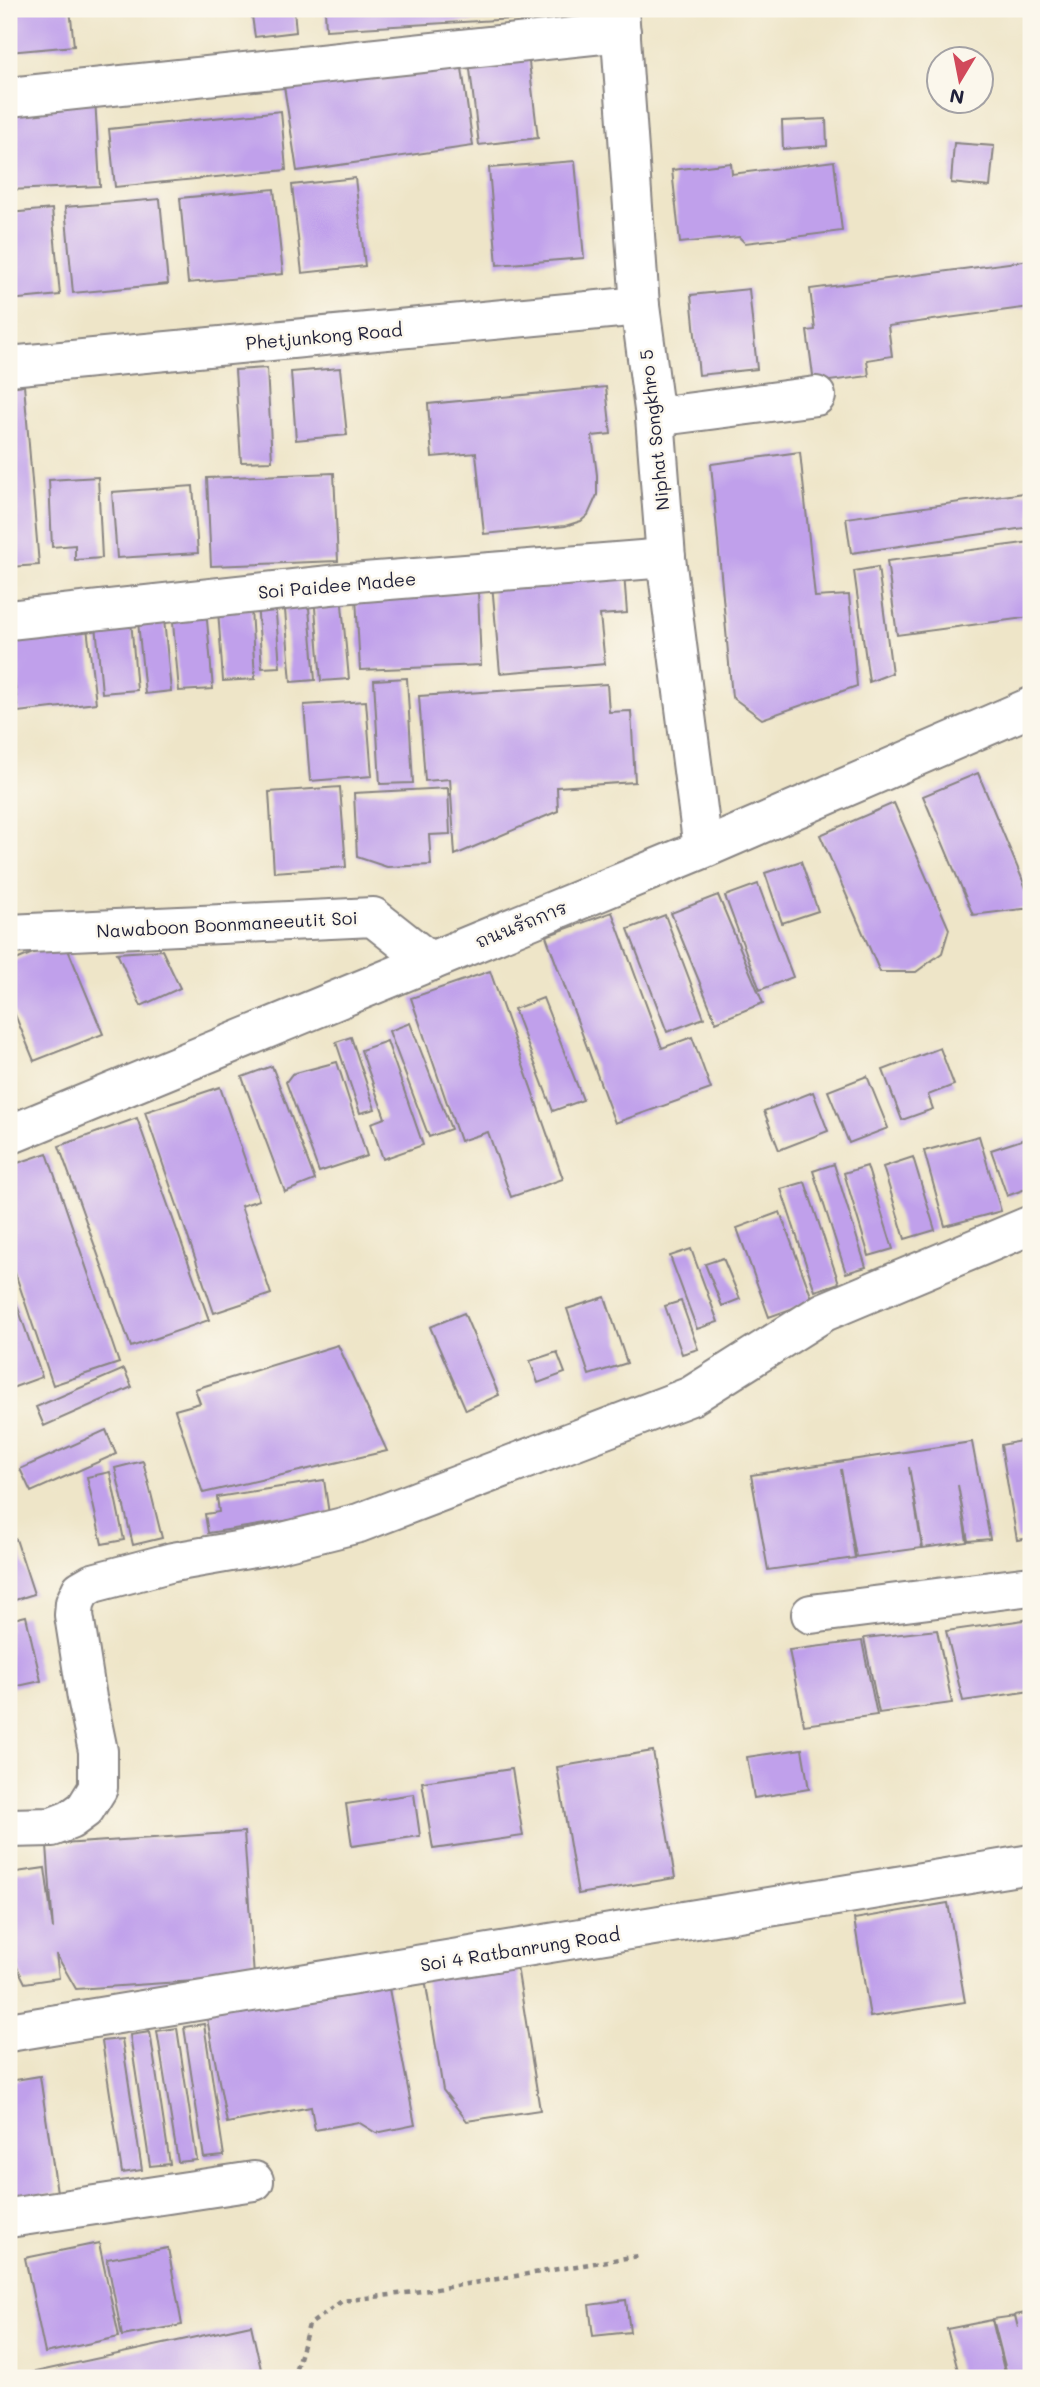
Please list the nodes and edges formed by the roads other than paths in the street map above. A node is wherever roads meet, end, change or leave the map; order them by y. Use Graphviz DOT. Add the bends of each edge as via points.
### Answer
graph roads {
  1 [pos="620,21"];
  2 [pos="9,97"];
  3 [pos="640,306"];
  4 [pos="9,366"];
  5 [pos="816,396"];
  6 [pos="655,417"];
  7 [pos="666,558"];
  8 [pos="9,620"];
  9 [pos="1031,707"];
  10 [pos="703,849"];
  11 [pos="9,934"];
  12 [pos="430,962"];
  13 [pos="9,1135"];
  14 [pos="1031,1225"];
  15 [pos="1031,1586"];
  16 [pos="811,1614"];
  17 [pos="9,1828"];
  18 [pos="1031,1864"];
  19 [pos="9,2032"];
  20 [pos="254,2181"];
  21 [pos="9,2218"];
  1 -- 2 [label="street"];
  1 -- 3 [label="street, Niphat Songkhro 5"];
  3 -- 4 [label="street, Phetjunkong Road"];
  3 -- 6 [label="street, Niphat Songkhro 5"];
  5 -- 6 [label="street"];
  6 -- 7 [label="street, Niphat Songkhro 5"];
  7 -- 8 [label="street, Soi Paidee Madee" via="339,584"];
  7 -- 10 [label="street, Niphat Songkhro 5"];
  9 -- 10 [label="street, ถนนรัถการ"];
  10 -- 12 [label="street, ถนนรัถการ"];
  11 -- 12 [label="street, Nawaboon Boonmaneeutit Soi" via="373,917"];
  12 -- 13 [label="street, ถนนรัถการ"];
  14 -- 17 [label="street" via="824,1312 691,1396 359,1523 173,1562 81,1590 75,1603 75,1630 98,1751 97,1788 85,1809 70,1820 52,1827"];
  15 -- 16 [label="street"];
  18 -- 19 [label="street, Soi 4 Ratbanrung Road"];
  20 -- 21 [label="street"];
}
